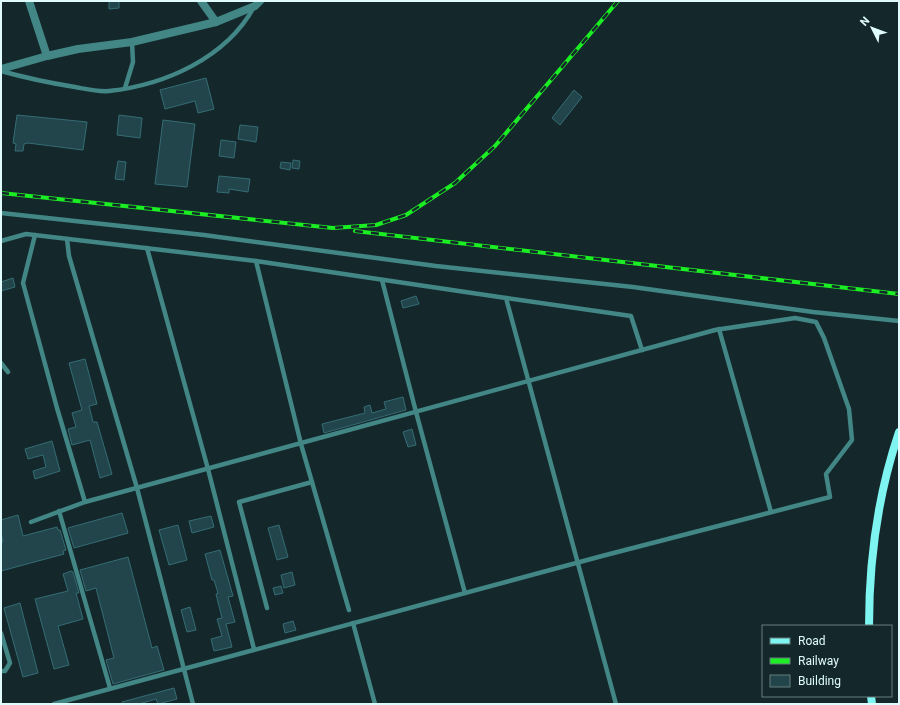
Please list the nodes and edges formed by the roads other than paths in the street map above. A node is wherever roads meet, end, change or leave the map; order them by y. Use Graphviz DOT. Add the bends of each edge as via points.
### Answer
graph roads {
  1 [pos="29,1"];
  2 [pos="201,1"];
  3 [pos="257,3"];
  4 [pos="216,22"];
  5 [pos="132,42"];
  6 [pos="47,56"];
  7 [pos="1,70"];
  8 [pos="125,88"];
  9 [pos="1,212"];
  10 [pos="35,235"];
  11 [pos="67,239"];
  12 [pos="1,242"];
  13 [pos="147,248"];
  14 [pos="256,261"];
  15 [pos="382,280"];
  16 [pos="506,298"];
  17 [pos="899,321"];
  18 [pos="720,329"];
  19 [pos="642,350"];
  20 [pos="1,363"];
  21 [pos="8,372"];
  22 [pos="528,381"];
  23 [pos="416,412"];
  24 [pos="899,432"];
  25 [pos="301,444"];
  26 [pos="208,469"];
  27 [pos="312,482"];
  28 [pos="137,488"];
  29 [pos="85,502"];
  30 [pos="59,512"];
  31 [pos="771,512"];
  32 [pos="31,522"];
  33 [pos="577,563"];
  34 [pos="465,593"];
  35 [pos="267,608"];
  36 [pos="349,610"];
  37 [pos="353,623"];
  38 [pos="869,625"];
  39 [pos="1,633"];
  40 [pos="254,649"];
  41 [pos="183,668"];
  42 [pos="1,671"];
  43 [pos="110,688"];
  44 [pos="54,704"];
  45 [pos="193,704"];
  46 [pos="375,704"];
  47 [pos="616,704"];
  1 -- 6 [label="street"];
  2 -- 4 [label="street"];
  3 -- 4 [label="street"];
  3 -- 8 [label="lane" via="245,24 209,57 163,78"];
  4 -- 5 [label="street"];
  5 -- 6 [label="street"];
  5 -- 8 [label="lane" via="133,62"];
  6 -- 7 [label="street"];
  7 -- 8 [label="lane" via="33,81 95,90"];
  9 -- 17 [label="lane"];
  10 -- 11 [label="lane"];
  10 -- 12 [label="lane" via="26,234"];
  10 -- 29 [label="lane" via="23,283"];
  11 -- 13 [label="lane"];
  11 -- 28 [label="lane" via="69,256"];
  13 -- 14 [label="lane"];
  13 -- 26 [label="lane"];
  14 -- 15 [label="lane"];
  14 -- 25 [label="lane"];
  15 -- 16 [label="lane"];
  15 -- 23 [label="lane"];
  16 -- 19 [label="lane" via="631,316"];
  16 -- 22 [label="lane"];
  18 -- 19 [label="lane"];
  18 -- 31 [label="lane"];
  18 -- 31 [label="lane" via="796,318 816,322 849,409 852,440 826,474 830,497"];
  19 -- 22 [label="lane"];
  20 -- 21 [label="lane"];
  22 -- 23 [label="lane"];
  22 -- 33 [label="lane"];
  23 -- 25 [label="lane"];
  23 -- 34 [label="lane"];
  24 -- 38 [label="street" via="885,484 876,533 870,583"];
  25 -- 26 [label="lane"];
  25 -- 27 [label="lane"];
  26 -- 28 [label="lane"];
  26 -- 40 [label="lane"];
  27 -- 35 [label="lane" via="239,502"];
  27 -- 36 [label="lane"];
  28 -- 29 [label="lane"];
  28 -- 41 [label="lane"];
  29 -- 30 [label="lane"];
  30 -- 32 [label="lane"];
  30 -- 43 [label="lane"];
  31 -- 33 [label="lane"];
  33 -- 34 [label="lane"];
  33 -- 47 [label="lane"];
  34 -- 37 [label="lane"];
  37 -- 40 [label="lane"];
  37 -- 46 [label="lane"];
  39 -- 42 [label="lane" via="10,663 5,671"];
  40 -- 41 [label="lane"];
  41 -- 43 [label="lane"];
  41 -- 45 [label="lane"];
  43 -- 44 [label="lane"];
}
